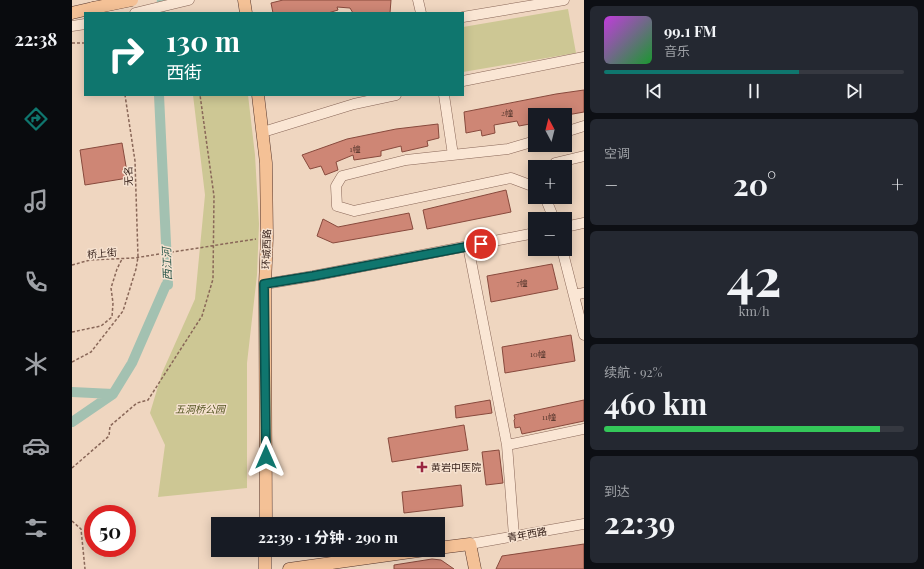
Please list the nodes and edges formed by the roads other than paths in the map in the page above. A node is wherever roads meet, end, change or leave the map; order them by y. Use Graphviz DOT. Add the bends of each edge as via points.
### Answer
graph roads {
  1 [pos="132,0"];
  2 [pos="189,0"];
  3 [pos="244,0"];
  4 [pos="418,0"];
  5 [pos="564,0"];
  6 [pos="139,12"];
  7 [pos="246,12"];
  8 [pos="421,12"];
  9 [pos="72,13"];
  10 [pos="464,17"];
  11 [pos="84,24"];
  12 [pos="72,26"];
  13 [pos="584,58"];
  14 [pos="464,81"];
  15 [pos="258,96"];
  16 [pos="391,96"];
  17 [pos="444,96"];
  18 [pos="584,126"];
  19 [pos="572,130"];
  20 [pos="263,132"];
  21 [pos="528,143"];
  22 [pos="453,155"];
  23 [pos="584,156"];
  24 [pos="567,160"];
  25 [pos="528,184"];
  26 [pos="584,223"];
  27 [pos="572,226"];
  28 [pos="528,234"];
  29 [pos="468,246"];
  30 [pos="565,256"];
  31 [pos="264,284"];
  32 [pos="579,294"];
  33 [pos="584,335"];
  34 [pos="584,429"];
  35 [pos="507,445"];
  36 [pos="266,517"];
  37 [pos="584,524"];
  38 [pos="514,536"];
  39 [pos="470,544"];
  40 [pos="445,547"];
  41 [pos="265,557"];
  42 [pos="375,557"];
  43 [pos="265,569"];
  44 [pos="289,569"];
  45 [pos="475,569"];
  1 -- 9 [label="main road, bridge"];
  2 -- 6 [label="street"];
  3 -- 7 [label="main road"];
  4 -- 8 [label="street"];
  5 -- 10 [label="street"];
  11 -- 12 [label="street"];
  13 -- 14 [label="street"];
  15 -- 20 [label="main road, 环城西路"];
  16 -- 20 [label="street" via="354,104"];
  17 -- 22 [label="street"];
  18 -- 19 [label="street"];
  20 -- 31 [label="main road, 环城西路" via="268,237"];
  21 -- 22 [label="street" via="508,149"];
  22 -- 25 [label="street" via="406,160 342,176 336,186 337,206 354,210 511,178"];
  23 -- 24 [label="street"];
  26 -- 27 [label="street"];
  28 -- 29 [label="street"];
  29 -- 31 [label="street"];
  29 -- 35 [label="street"];
  30 -- 32 [label="street"];
  31 -- 36 [label="main road, 环城西路"];
  32 -- 33 [label="street"];
  34 -- 35 [label="street"];
  35 -- 38 [label="street"];
  37 -- 38 [label="street, 青年西路"];
  38 -- 39 [label="street, 青年西路"];
  39 -- 40 [label="main road"];
  39 -- 45 [label="main road"];
  41 -- 43 [label="main road"];
  42 -- 44 [label="main road"];
}
